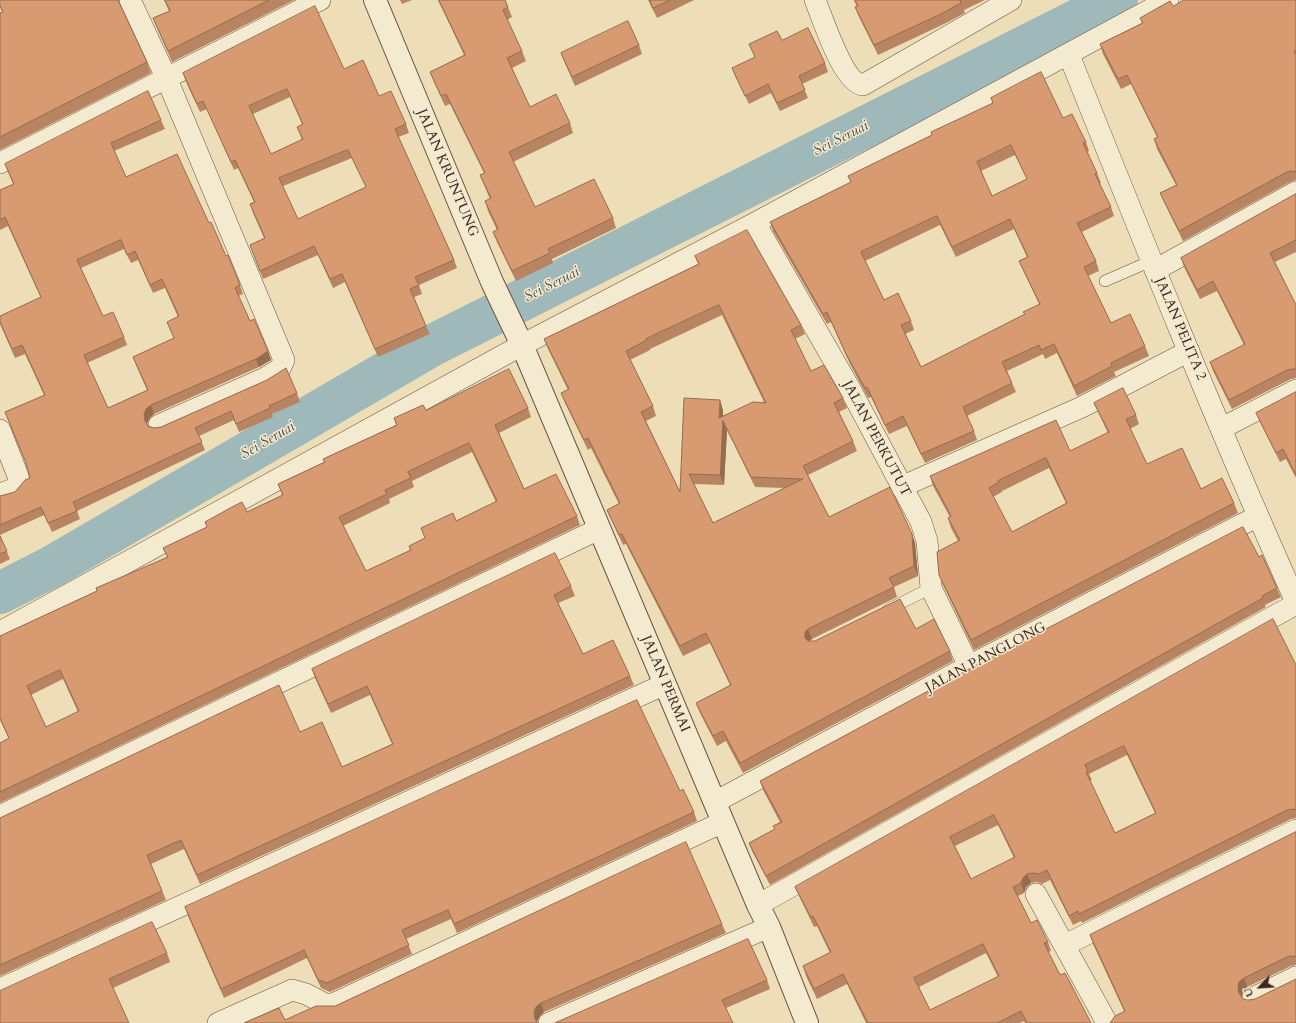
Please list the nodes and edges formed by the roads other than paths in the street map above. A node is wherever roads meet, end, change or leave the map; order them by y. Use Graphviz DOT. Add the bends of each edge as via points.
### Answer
graph roads {
  1 [pos="130,0"];
  2 [pos="320,0"];
  3 [pos="375,0"];
  4 [pos="815,0"];
  5 [pos="1011,0"];
  6 [pos="1168,0"];
  7 [pos="1069,55"];
  8 [pos="166,77"];
  9 [pos="0,163"];
  10 [pos="1296,192"];
  11 [pos="755,224"];
  12 [pos="1153,266"];
  13 [pos="1105,281"];
  14 [pos="521,344"];
  15 [pos="1189,351"];
  16 [pos="1296,390"];
  17 [pos="159,425"];
  18 [pos="1222,428"];
  19 [pos="0,430"];
  20 [pos="902,487"];
  21 [pos="9,490"];
  22 [pos="1258,516"];
  23 [pos="599,529"];
  24 [pos="931,588"];
  25 [pos="1296,603"];
  26 [pos="880,613"];
  27 [pos="0,632"];
  28 [pos="969,666"];
  29 [pos="665,684"];
  30 [pos="715,802"];
  31 [pos="0,816"];
  32 [pos="723,822"];
  33 [pos="1296,830"];
  34 [pos="1036,894"];
  35 [pos="758,905"];
  36 [pos="769,927"];
  37 [pos="1065,945"];
  38 [pos="1296,977"];
  39 [pos="0,989"];
  40 [pos="1253,998"];
  41 [pos="218,1023"];
  42 [pos="549,1023"];
  43 [pos="806,1023"];
  44 [pos="1107,1023"];
  1 -- 8 [label="street"];
  2 -- 8 [label="street"];
  3 -- 14 [label="street, JALAN KRUNTUNG" via="492,282"];
  4 -- 5 [label="street" via="844,69 859,85 868,84"];
  6 -- 7 [label="street"];
  7 -- 11 [label="street"];
  7 -- 12 [label="street, JALAN PELITA 2"];
  8 -- 9 [label="street"];
  8 -- 17 [label="street" via="284,360 280,369 265,378"];
  10 -- 12 [label="street"];
  11 -- 14 [label="street"];
  11 -- 20 [label="street, JALAN PERKUTUT" via="849,387"];
  12 -- 13 [label="lane"];
  12 -- 15 [label="street, JALAN PELITA 2"];
  14 -- 23 [label="street, JALAN PERMAI"];
  14 -- 27 [label="street"];
  15 -- 18 [label="street, JALAN PELITA 2"];
  15 -- 20 [label="street" via="1088,404"];
  16 -- 18 [label="street"];
  18 -- 22 [label="street, JALAN PELITA 2"];
  19 -- 21 [label="street" via="18,476"];
  20 -- 24 [label="street, JALAN PERKUTUT" via="921,522 927,541"];
  22 -- 25 [label="street, JALAN PELITA 2"];
  22 -- 28 [label="street, JALAN PANGLONG"];
  23 -- 29 [label="street, JALAN PERMAI"];
  23 -- 31 [label="street"];
  24 -- 26 [label="lane"];
  24 -- 28 [label="street, JALAN PERKUTUT"];
  25 -- 35 [label="street"];
  28 -- 30 [label="street, JALAN PANGLONG"];
  29 -- 30 [label="street, JALAN PERMAI"];
  29 -- 39 [label="street"];
  30 -- 32 [label="street, JALAN PERMAI"];
  32 -- 35 [label="street, JALAN PERMAI"];
  32 -- 41 [label="street" via="333,1004 324,1004 292,990"];
  33 -- 37 [label="street"];
  34 -- 37 [label="street"];
  35 -- 36 [label="street, JALAN PERMAI"];
  36 -- 42 [label="street"];
  36 -- 43 [label="street, JALAN PERMAI"];
  37 -- 44 [label="street"];
  38 -- 40 [label="street"];
}
